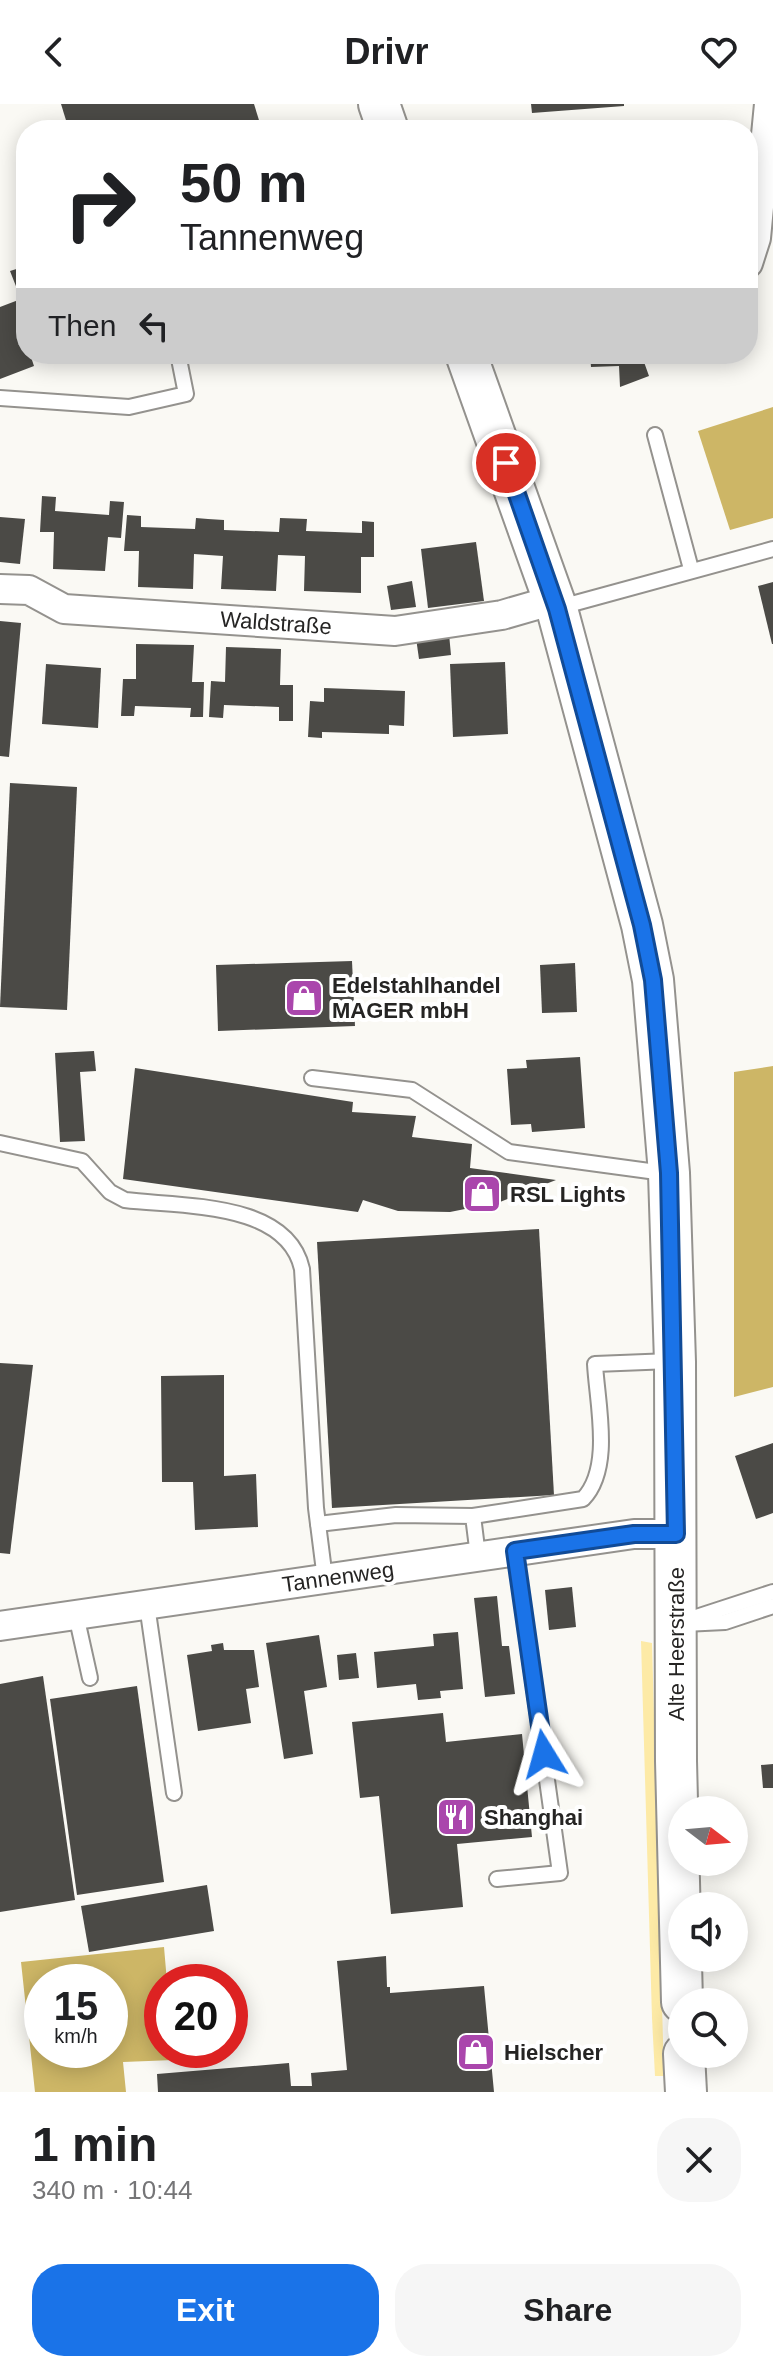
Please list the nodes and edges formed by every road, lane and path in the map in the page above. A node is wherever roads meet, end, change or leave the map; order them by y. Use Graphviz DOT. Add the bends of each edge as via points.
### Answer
graph roads {
  1 [pos="769,104"];
  2 [pos="758,217"];
  3 [pos="180,364"];
  4 [pos="470,364"];
  5 [pos="0,398"];
  6 [pos="655,435"];
  7 [pos="773,549"];
  8 [pos="691,569"];
  9 [pos="0,589"];
  10 [pos="556,604"];
  11 [pos="312,1078"];
  12 [pos="0,1143"];
  13 [pos="669,1173"];
  14 [pos="675,1362"];
  15 [pos="473,1516"];
  16 [pos="318,1524"];
  17 [pos="676,1534"];
  18 [pos="515,1551"];
  19 [pos="478,1556"];
  20 [pos="325,1579"];
  21 [pos="773,1592"];
  22 [pos="147,1605"];
  23 [pos="773,1606"];
  24 [pos="76,1615"];
  25 [pos="676,1624"];
  26 [pos="0,1626"];
  27 [pos="90,1678"];
  28 [pos="174,1793"];
  29 [pos="497,1879"];
  30 [pos="682,1988"];
  31 [pos="685,2068"];
  32 [pos="686,2092"];
  1 -- 2 [label="street"];
  3 -- 5 [label="lane" via="186,394 129,407"];
  4 -- 10 [label="street, Alte Heerstraße"];
  6 -- 8 [label="lane"];
  7 -- 8 [label="lane"];
  8 -- 10 [label="lane"];
  9 -- 10 [label="street, Waldstraße" via="29,590 64,609 395,631"];
  10 -- 13 [label="street, Alte Heerstraße" via="653,980"];
  11 -- 13 [label="lane" via="412,1090 509,1152"];
  12 -- 16 [label="lane" via="82,1161 110,1192 125,1200 244,1215 270,1223 289,1238 302,1269"];
  13 -- 14 [label="street, Alte Heerstraße"];
  14 -- 15 [label="lane" via="595,1364 599,1470 583,1499"];
  14 -- 17 [label="street, Alte Heerstraße"];
  15 -- 16 [label="lane" via="396,1515"];
  15 -- 19 [label="lane"];
  16 -- 20 [label="lane"];
  17 -- 18 [label="street, Tannenweg" via="634,1534"];
  17 -- 25 [label="street, Alte Heerstraße"];
  18 -- 19 [label="street, Tannenweg"];
  18 -- 29 [label="lane" via="560,1873"];
  19 -- 20 [label="street, Tannenweg"];
  20 -- 22 [label="street, Tannenweg"];
  21 -- 25 [label="lane"];
  22 -- 24 [label="street, Tannenweg"];
  22 -- 28 [label="lane"];
  23 -- 25 [label="lane" via="707,1626"];
  24 -- 26 [label="street, Tannenweg"];
  24 -- 27 [label="lane"];
  25 -- 30 [label="street, Alte Heerstraße"];
  31 -- 32 [label="street"];
}
